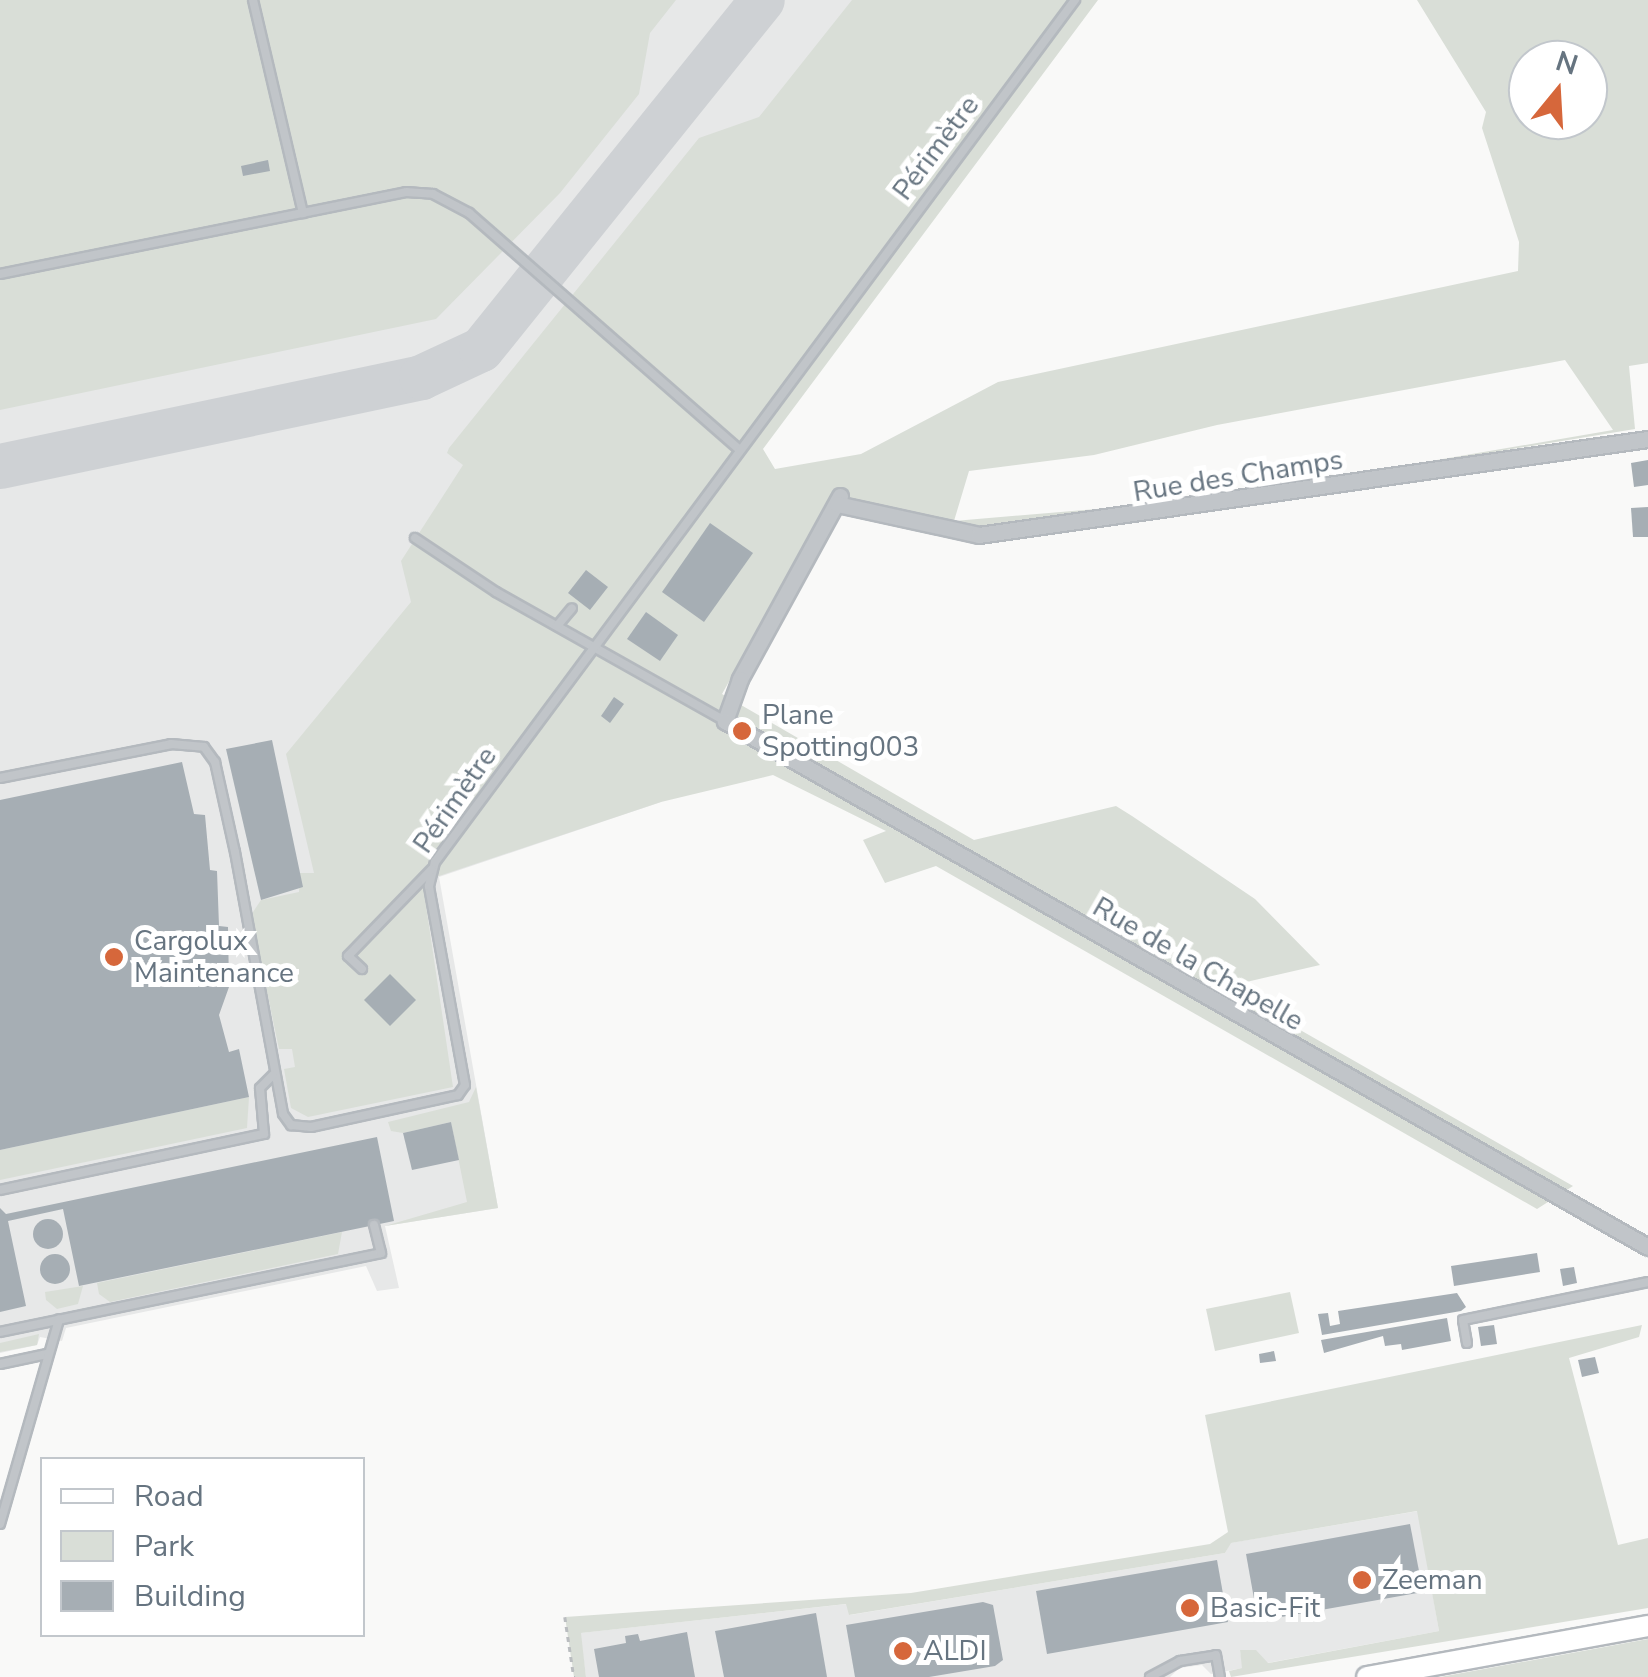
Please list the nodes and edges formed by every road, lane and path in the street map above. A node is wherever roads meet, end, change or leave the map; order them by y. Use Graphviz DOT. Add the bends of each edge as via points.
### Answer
graph roads {
  1 [pos="253,0"];
  2 [pos="1075,0"];
  3 [pos="303,213"];
  4 [pos="0,274"];
  5 [pos="1648,439"];
  6 [pos="740,449"];
  7 [pos="415,538"];
  8 [pos="572,608"];
  9 [pos="557,626"];
  10 [pos="594,647"];
  11 [pos="725,721"];
  12 [pos="0,778"];
  13 [pos="431,870"];
  14 [pos="362,969"];
  15 [pos="273,1075"];
  16 [pos="0,1190"];
  17 [pos="374,1225"];
  18 [pos="1648,1247"];
  19 [pos="1648,1282"];
  20 [pos="60,1319"];
  21 [pos="0,1332"];
  22 [pos="1467,1343"];
  23 [pos="47,1354"];
  24 [pos="0,1364"];
  25 [pos="0,1524"];
  26 [pos="564,1617"];
  27 [pos="1648,1626"];
  28 [pos="574,1677"];
  29 [pos="1150,1677"];
  30 [pos="1220,1677"];
  31 [pos="1367,1677"];
  1 -- 3 [label="lane"];
  2 -- 6 [label="lane, Périmètre"];
  3 -- 4 [label="lane"];
  3 -- 6 [label="lane" via="406,192 449,199"];
  5 -- 11 [label="street, Rue des Champs" via="980,535 839,500 740,680"];
  6 -- 10 [label="lane, Périmètre"];
  7 -- 9 [label="lane"];
  8 -- 9 [label="lane"];
  9 -- 10 [label="lane"];
  10 -- 11 [label="lane"];
  10 -- 13 [label="lane, Périmètre"];
  11 -- 18 [label="street, Rue de la Chapelle"];
  12 -- 15 [label="lane, Périmètre" via="170,744 192,743 211,754"];
  13 -- 14 [label="lane" via="348,956"];
  13 -- 15 [label="lane, Périmètre" via="465,1084 458,1095 311,1127 291,1125"];
  15 -- 16 [label="lane" via="260,1088 264,1134"];
  17 -- 20 [label="lane" via="381,1254"];
  19 -- 22 [label="lane" via="1463,1320"];
  20 -- 21 [label="lane"];
  20 -- 23 [label="lane"];
  23 -- 24 [label="lane"];
  23 -- 25 [label="lane"];
  26 -- 28 [label="path"];
  27 -- 31 [label="main road"];
  29 -- 30 [label="lane" via="1180,1661 1216,1655"];
}
